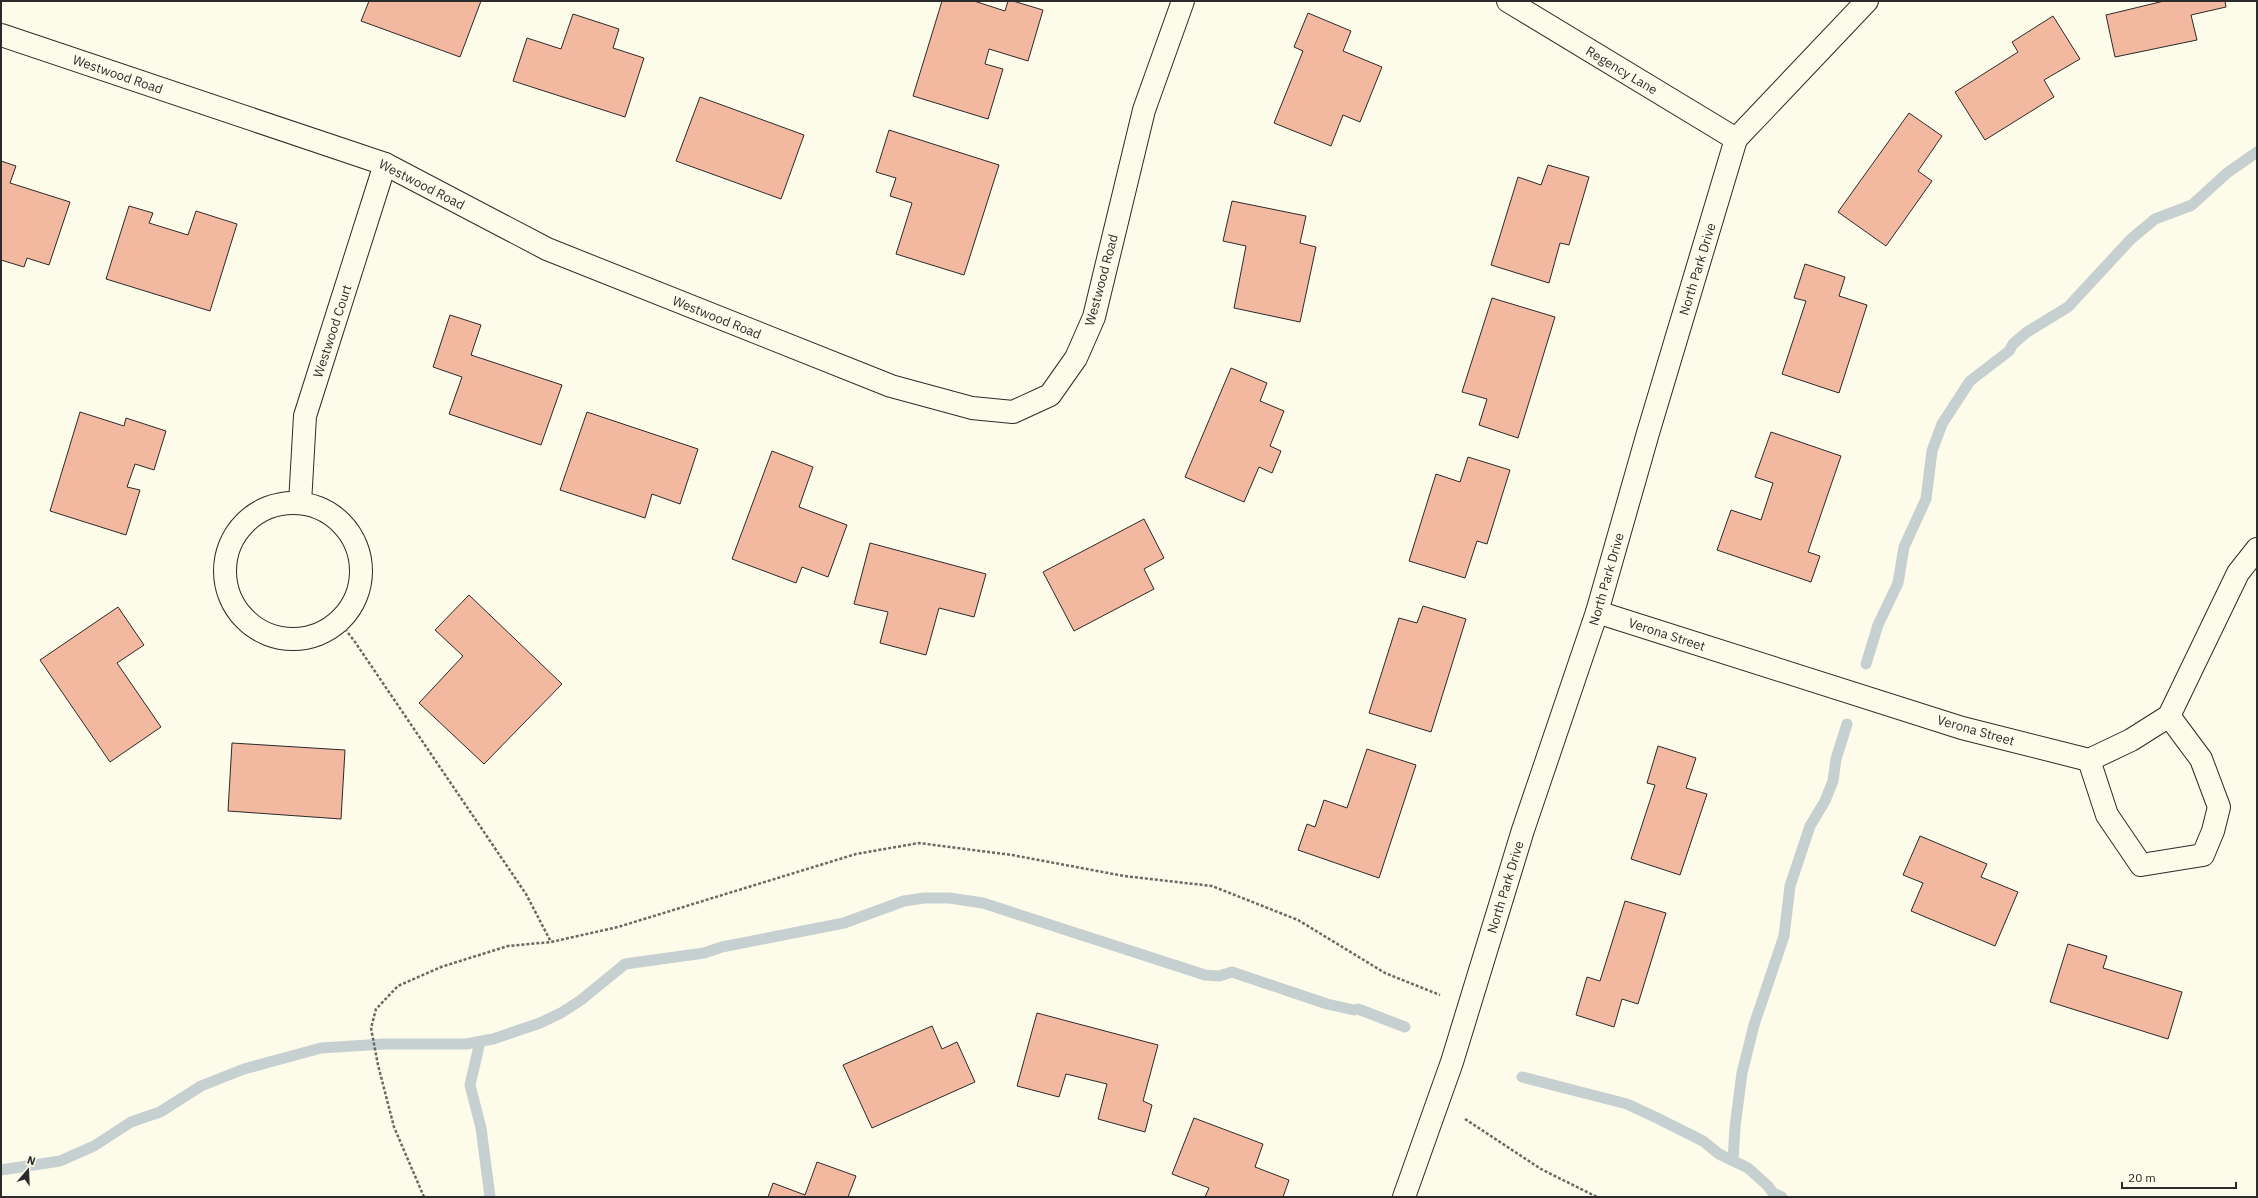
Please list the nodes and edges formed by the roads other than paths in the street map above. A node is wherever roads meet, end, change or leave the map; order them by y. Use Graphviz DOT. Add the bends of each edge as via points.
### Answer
graph roads {
  1 [pos="1183,1"];
  2 [pos="1508,1"];
  3 [pos="1868,1"];
  4 [pos="1,35"];
  5 [pos="1736,139"];
  6 [pos="385,164"];
  7 [pos="300,502"];
  8 [pos="2257,549"];
  9 [pos="1597,612"];
  10 [pos="2169,716"];
  11 [pos="2089,760"];
  12 [pos="1404,1197"];
  1 -- 6 [label="street, Westwood Road" via="1144,110 1094,317 1076,358 1050,395 1013,412 972,408 891,386 547,249"];
  2 -- 5 [label="street, Regency Lane"];
  3 -- 5 [label="street, North Park Drive"];
  4 -- 6 [label="street, Westwood Road"];
  5 -- 9 [label="street, North Park Drive"];
  6 -- 7 [label="street, Westwood Court" via="305,416"];
  7 -- 7 [label="street" via="277,505 256,513 238,529 228,550 224,573 229,595 241,615 259,630 281,638 302,638 324,632 339,621 354,601 360,580 360,559 353,538 339,521 321,508"];
  8 -- 10 [label="street" via="2238,573"];
  9 -- 11 [label="street, Verona Street" via="1962,728"];
  9 -- 12 [label="street, North Park Drive" via="1523,830 1452,1062"];
  10 -- 11 [label="street" via="2131,740"];
  10 -- 11 [label="street" via="2201,759 2219,807 2203,855 2141,864 2107,815"];
}
